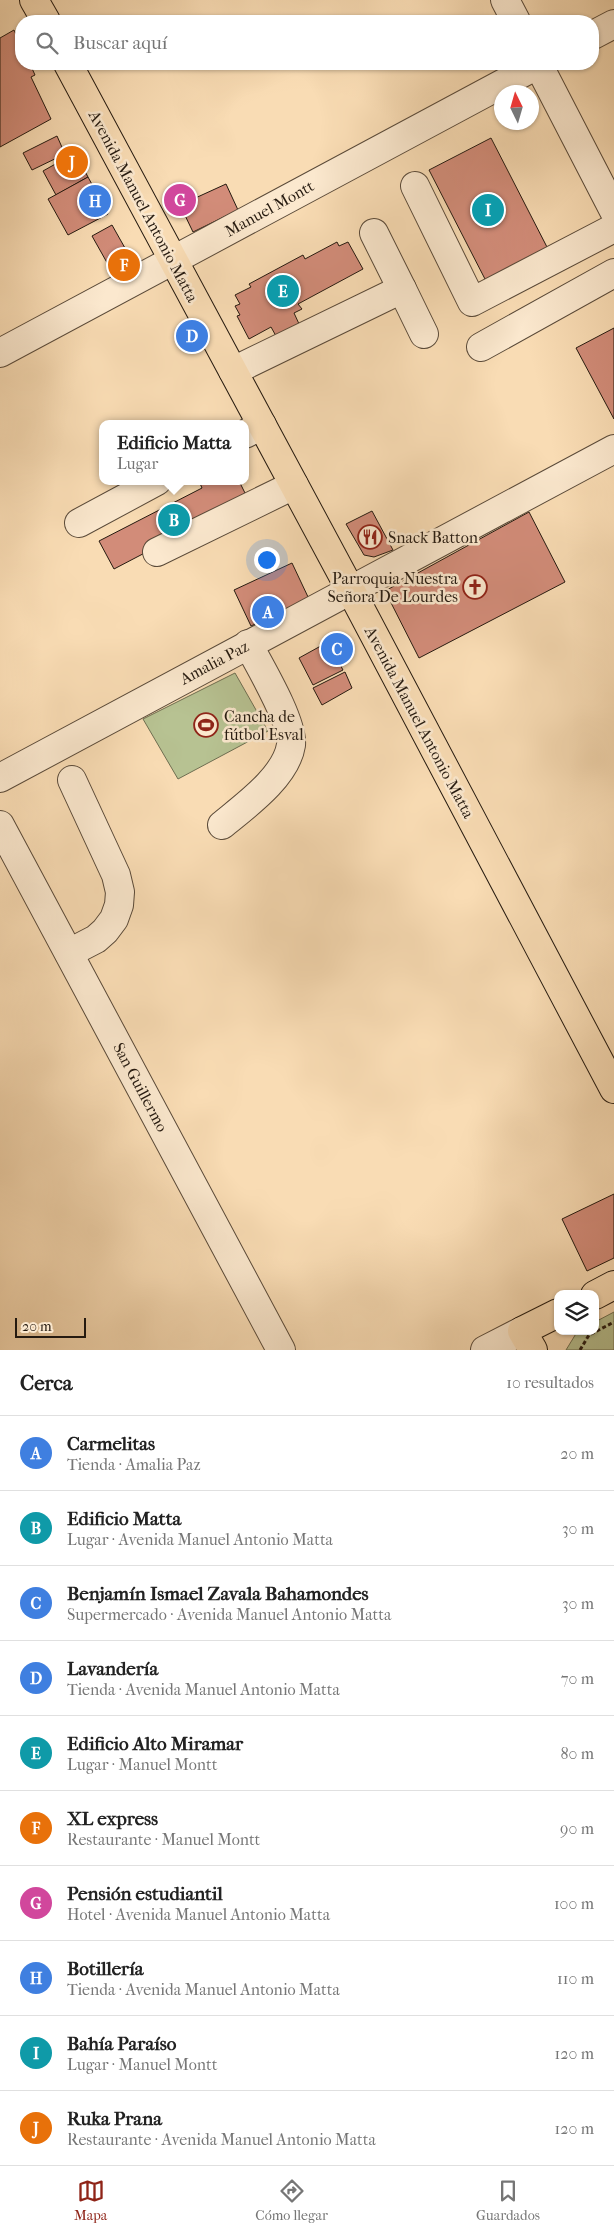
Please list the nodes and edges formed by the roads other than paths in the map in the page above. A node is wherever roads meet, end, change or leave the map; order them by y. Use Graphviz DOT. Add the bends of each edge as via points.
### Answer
graph roads {
  1 [pos="34,0"];
  2 [pos="505,0"];
  3 [pos="43,15"];
  4 [pos="513,15"];
  5 [pos="614,24"];
  6 [pos="599,32"];
  7 [pos="71,70"];
  8 [pos="527,70"];
  9 [pos="541,70"];
  10 [pos="414,186"];
  11 [pos="614,211"];
  12 [pos="614,228"];
  13 [pos="374,233"];
  14 [pos="173,260"];
  15 [pos="614,273"];
  16 [pos="402,289"];
  17 [pos="424,334"];
  18 [pos="481,347"];
  19 [pos="0,353"];
  20 [pos="233,371"];
  21 [pos="254,429"];
  22 [pos="614,448"];
  23 [pos="149,485"];
  24 [pos="294,485"];
  25 [pos="79,523"];
  26 [pos="157,552"];
  27 [pos="350,588"];
  28 [pos="248,644"];
  29 [pos="0,778"];
  30 [pos="72,780"];
  31 [pos="0,825"];
  32 [pos="222,825"];
  33 [pos="69,953"];
  34 [pos="614,1089"];
  35 [pos="614,1285"];
  36 [pos="599,1292"];
  37 [pos="554,1316"];
  38 [pos="527,1340"];
  39 [pos="281,1350"];
  40 [pos="485,1350"];
  1 -- 3 [label="main road"];
  2 -- 4 [label="street"];
  5 -- 6 [label="street"];
  7 -- 14 [label="main road, Avenida Manuel Antonio Matta"];
  8 -- 14 [label="street, Manuel Montt"];
  9 -- 11 [label="street"];
  10 -- 12 [label="street" via="472,302"];
  13 -- 16 [label="street"];
  14 -- 19 [label="street, Manuel Montt"];
  14 -- 20 [label="main road, Avenida Manuel Antonio Matta"];
  15 -- 18 [label="street"];
  16 -- 17 [label="street"];
  16 -- 20 [label="street"];
  20 -- 21 [label="main road, Avenida Manuel Antonio Matta"];
  21 -- 24 [label="main road, Avenida Manuel Antonio Matta"];
  22 -- 27 [label="street, Amalia Paz"];
  23 -- 25 [label="street"];
  24 -- 26 [label="street"];
  24 -- 27 [label="main road, Avenida Manuel Antonio Matta"];
  27 -- 28 [label="street, Amalia Paz"];
  27 -- 34 [label="main road, Avenida Manuel Antonio Matta"];
  28 -- 29 [label="street, Amalia Paz"];
  28 -- 32 [label="street" via="290,730 291,745 284,763 264,790"];
  30 -- 33 [label="street" via="116,875 120,892 114,919 105,931"];
  31 -- 33 [label="street, San Guillermo"];
  33 -- 39 [label="street, San Guillermo"];
  35 -- 36 [label="main road"];
  37 -- 38 [label="main road"];
  38 -- 40 [label="street"];
}
